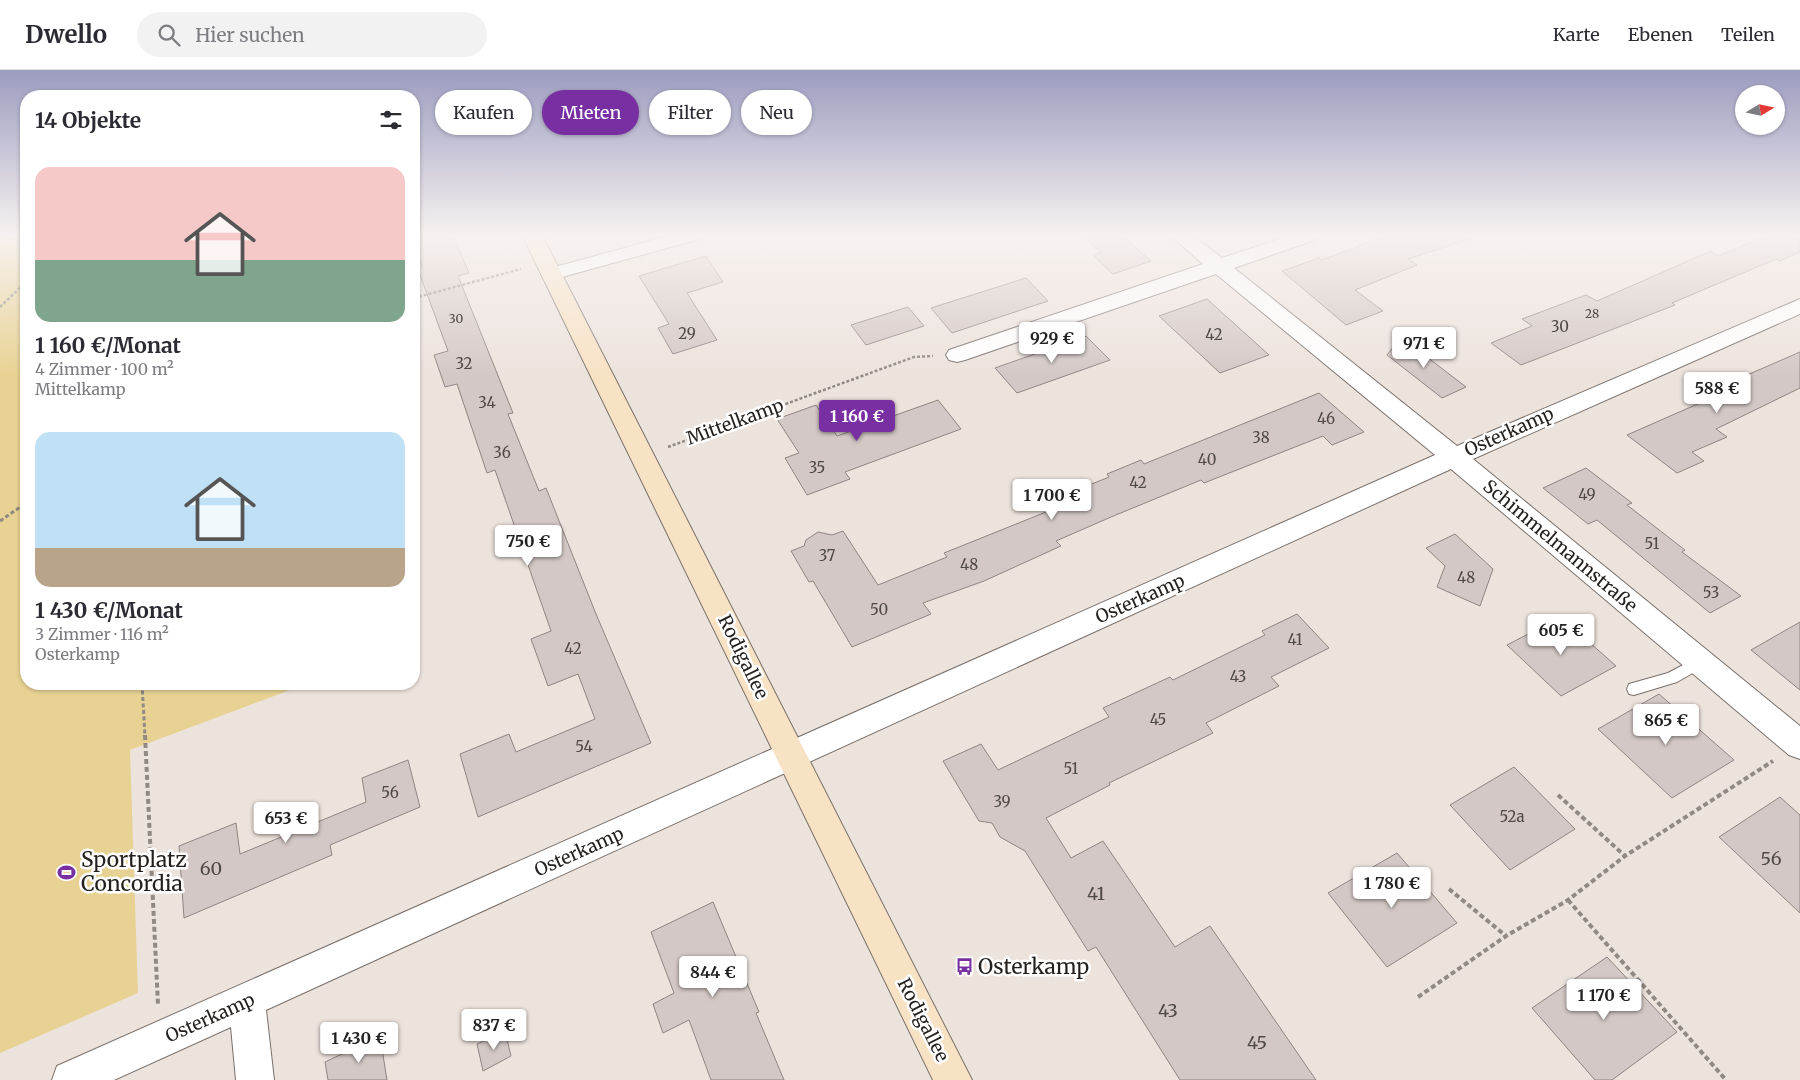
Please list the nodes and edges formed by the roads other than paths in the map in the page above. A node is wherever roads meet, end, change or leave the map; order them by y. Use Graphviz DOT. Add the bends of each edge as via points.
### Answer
graph roads {
  1 [pos="556,282"];
  2 [pos="1171,282"];
  3 [pos="1238,282"];
  4 [pos="1800,306"];
  5 [pos="956,355"];
  6 [pos="1454,457"];
  7 [pos="1700,662"];
  8 [pos="1634,689"];
  9 [pos="1800,744"];
  10 [pos="792,756"];
  11 [pos="247,1002"];
  12 [pos="71,1080"];
  13 [pos="256,1080"];
  14 [pos="953,1080"];
  1 -- 10 [label="main road, Rodigallee"];
  2 -- 5 [label="street"];
  3 -- 6 [label="street, Schimmelmannstraße"];
  4 -- 6 [label="street, Osterkamp"];
  6 -- 7 [label="street, Schimmelmannstraße"];
  6 -- 10 [label="street, Osterkamp"];
  7 -- 8 [label="lane" via="1672,678"];
  7 -- 9 [label="street, Schimmelmannstraße"];
  10 -- 11 [label="street, Osterkamp"];
  10 -- 14 [label="main road, Rodigallee"];
  11 -- 12 [label="street, Osterkamp"];
  11 -- 13 [label="street"];
}
